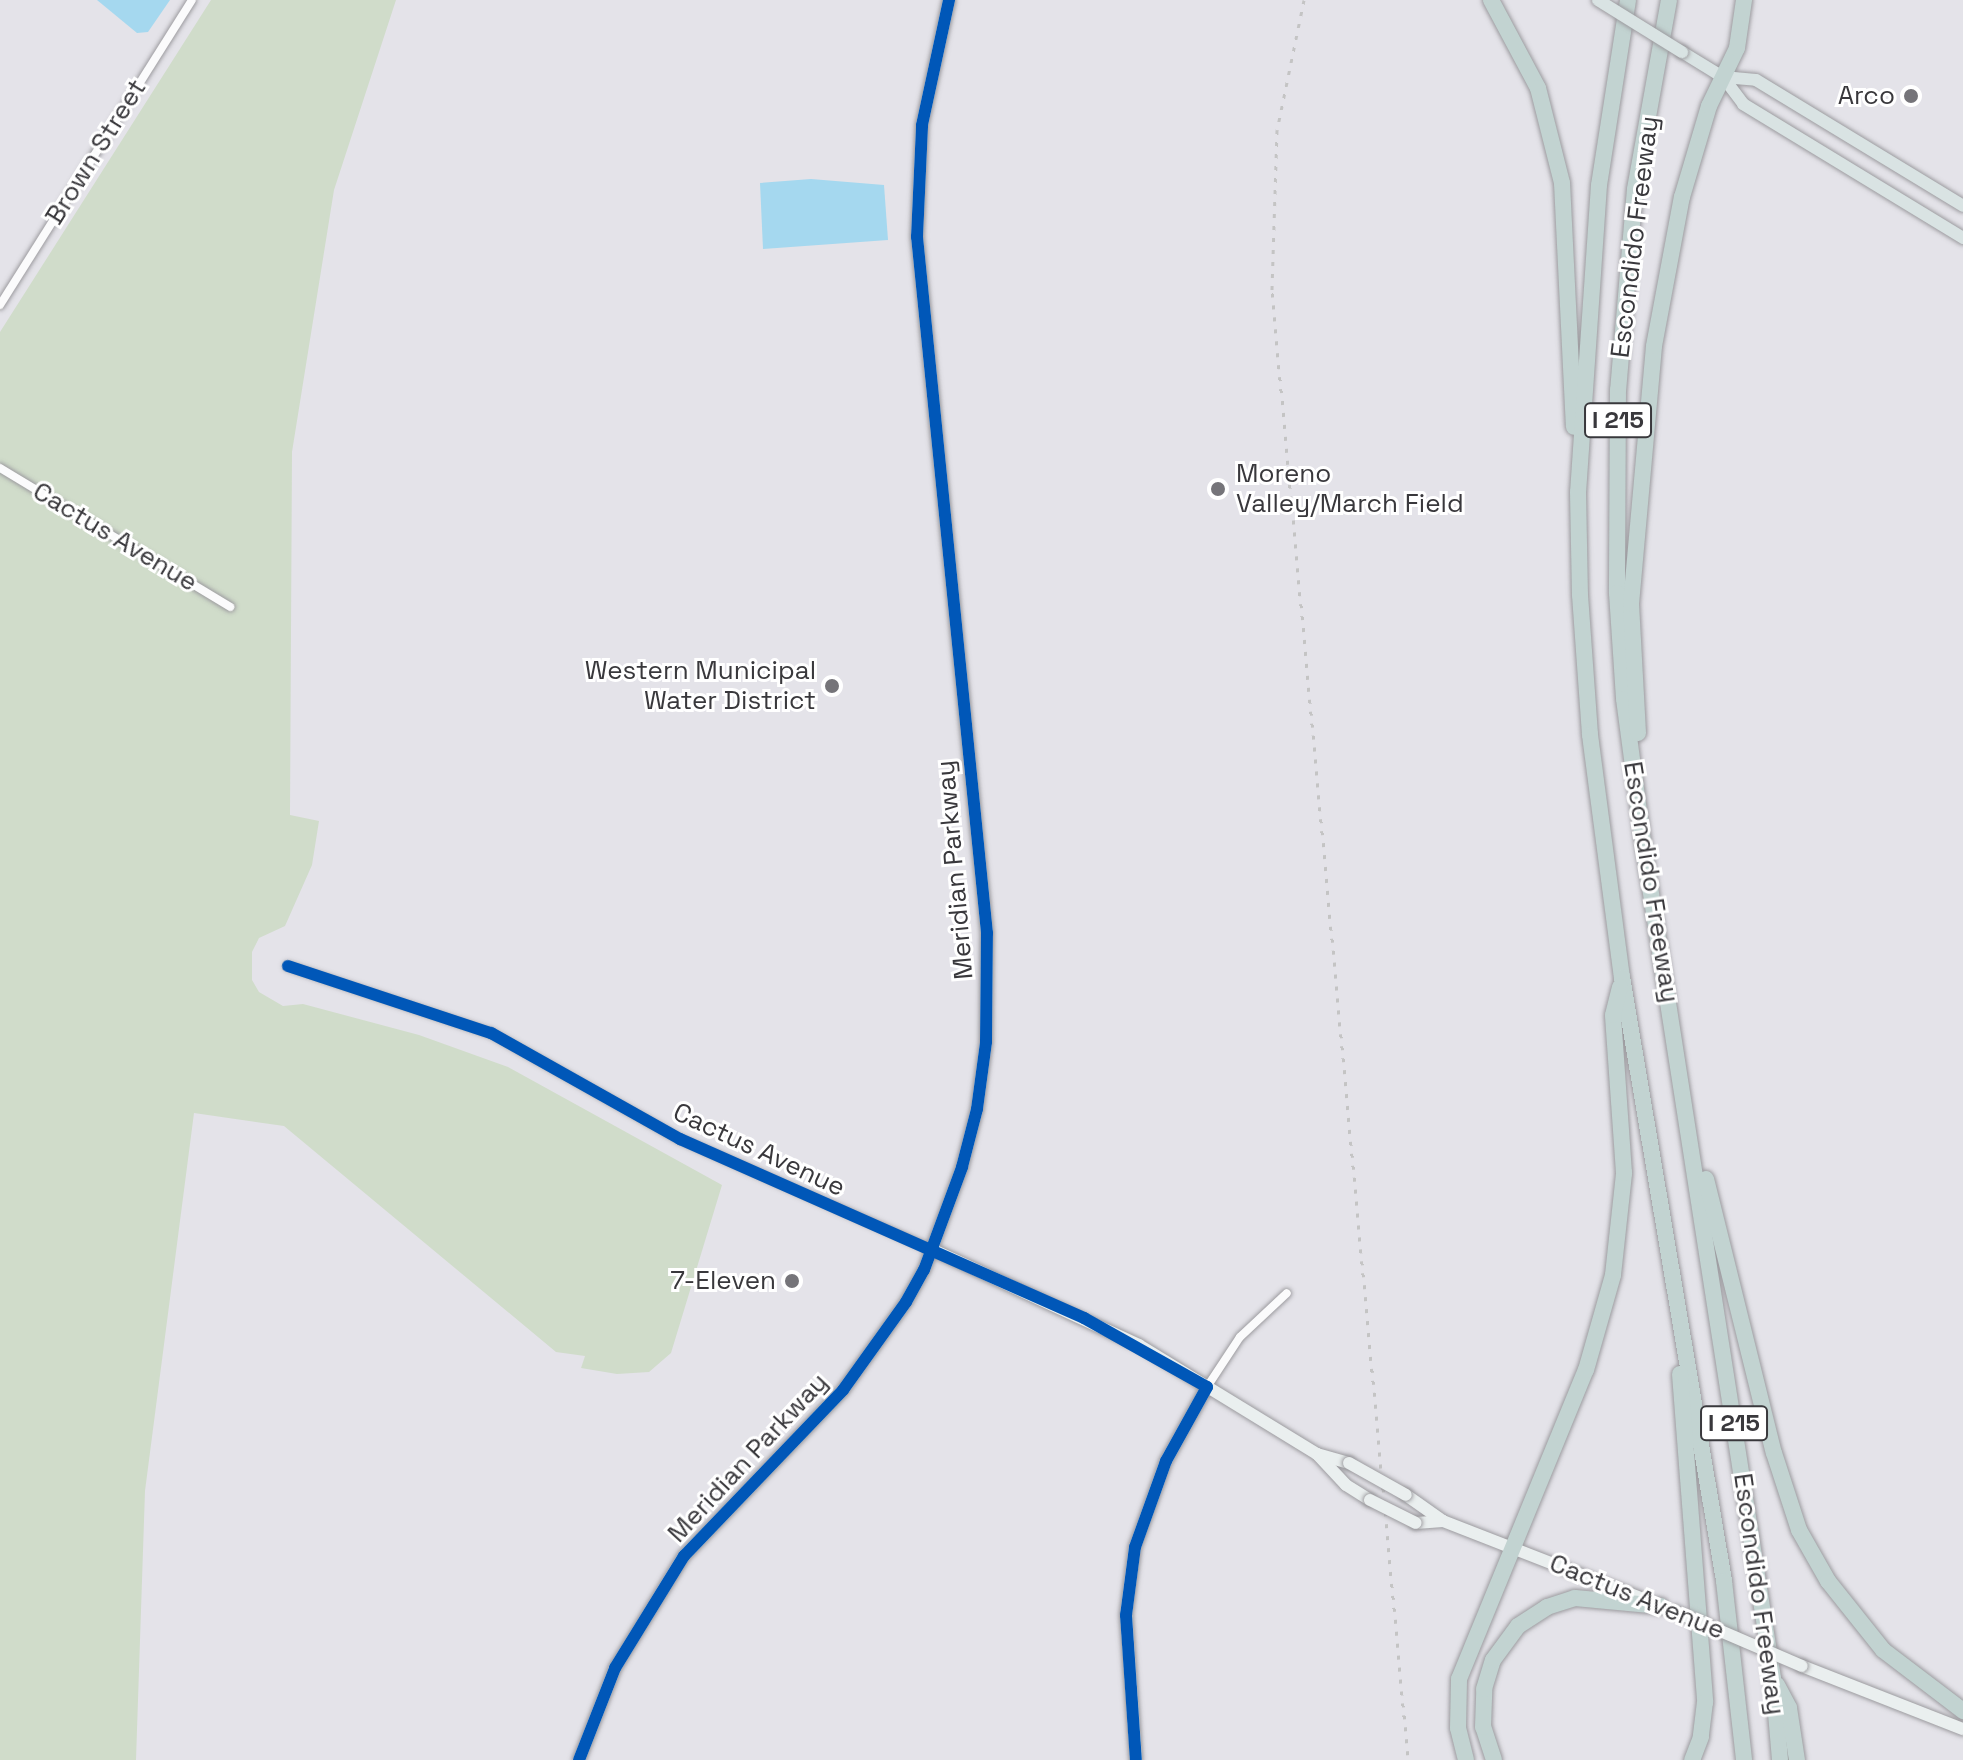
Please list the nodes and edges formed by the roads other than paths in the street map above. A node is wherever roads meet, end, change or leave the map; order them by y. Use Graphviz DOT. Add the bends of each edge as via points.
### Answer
graph roads {
  1 [pos="192,0"];
  2 [pos="949,0"];
  3 [pos="1491,0"];
  4 [pos="1598,0"];
  5 [pos="1614,0"];
  6 [pos="1628,0"];
  7 [pos="1669,0"];
  8 [pos="1744,0"];
  9 [pos="1614,70"];
  10 [pos="1723,77"];
  11 [pos="1963,206"];
  12 [pos="1963,238"];
  13 [pos="0,305"];
  14 [pos="0,468"];
  15 [pos="1578,492"];
  16 [pos="230,607"];
  17 [pos="1643,842"];
  18 [pos="288,966"];
  19 [pos="1622,977"];
  20 [pos="1682,1086"];
  21 [pos="931,1249"];
  22 [pos="1669,1253"];
  23 [pos="1287,1293"];
  24 [pos="1207,1387"];
  25 [pos="1317,1454"];
  26 [pos="1443,1521"];
  27 [pos="1511,1546"];
  28 [pos="1668,1609"];
  29 [pos="1773,1678"];
  30 [pos="1963,1711"];
  31 [pos="1963,1729"];
  32 [pos="579,1760"];
  33 [pos="1136,1760"];
  34 [pos="1466,1760"];
  35 [pos="1494,1760"];
  36 [pos="1692,1760"];
  37 [pos="1744,1760"];
  38 [pos="1780,1760"];
  39 [pos="1797,1760"];
  1 -- 13 [label="street, Brown Street"];
  2 -- 21 [label="main road, Meridian Parkway" via="922,125 917,237 988,983 977,1109"];
  3 -- 15 [label="highway" via="1538,88 1562,183"];
  4 -- 10 [label="main road, bridge"];
  5 -- 9 [label="highway"];
  6 -- 9 [label="highway, Escondido Freeway / I 215"];
  7 -- 17 [label="highway, Escondido Freeway / I 215" via="1635,189 1618,390 1617,593"];
  8 -- 10 [label="highway" via="1737,48"];
  9 -- 15 [label="highway, Escondido Freeway / I 215" via="1599,185"];
  10 -- 11 [label="main road" via="1756,80"];
  10 -- 12 [label="main road" via="1743,104"];
  10 -- 17 [label="highway" via="1682,197 1654,346 1638,480 1631,604"];
  14 -- 16 [label="street, Cactus Avenue"];
  15 -- 19 [label="highway, Escondido Freeway / I 215" via="1590,735"];
  17 -- 20 [label="highway, Escondido Freeway / I 215"];
  18 -- 21 [label="street, Cactus Avenue" via="491,1033 680,1139"];
  19 -- 22 [label="highway, Escondido Freeway / I 215"];
  19 -- 27 [label="highway" via="1613,1015 1624,1173 1613,1275 1586,1370"];
  20 -- 29 [label="highway, Escondido Freeway / I 215"];
  20 -- 30 [label="highway" via="1774,1453 1799,1530 1828,1581 1883,1650"];
  21 -- 24 [label="main road, Cactus Avenue" via="1098,1324"];
  21 -- 32 [label="main road, Meridian Parkway" via="906,1302 857,1374 717,1518 648,1608 615,1668"];
  22 -- 36 [label="highway" via="1705,1702"];
  22 -- 37 [label="highway, Escondido Freeway / I 215" via="1724,1581"];
  23 -- 24 [label="street" via="1249,1327"];
  24 -- 25 [label="main road, Cactus Avenue"];
  24 -- 33 [label="main road" via="1166,1461 1135,1547 1126,1615"];
  25 -- 26 [label="main road, Cactus Avenue, bridge" via="1349,1463"];
  25 -- 26 [label="main road, Cactus Avenue, bridge" via="1346,1485 1416,1523"];
  26 -- 27 [label="main road, Cactus Avenue"];
  27 -- 28 [label="main road, Cactus Avenue"];
  27 -- 34 [label="highway" via="1459,1679 1458,1728"];
  28 -- 31 [label="main road, Cactus Avenue, bridge"];
  28 -- 35 [label="highway" via="1575,1598 1547,1607 1518,1626 1493,1660 1484,1689 1483,1727"];
  29 -- 38 [label="highway, Escondido Freeway / I 215"];
  29 -- 39 [label="highway" via="1789,1708"];
}
